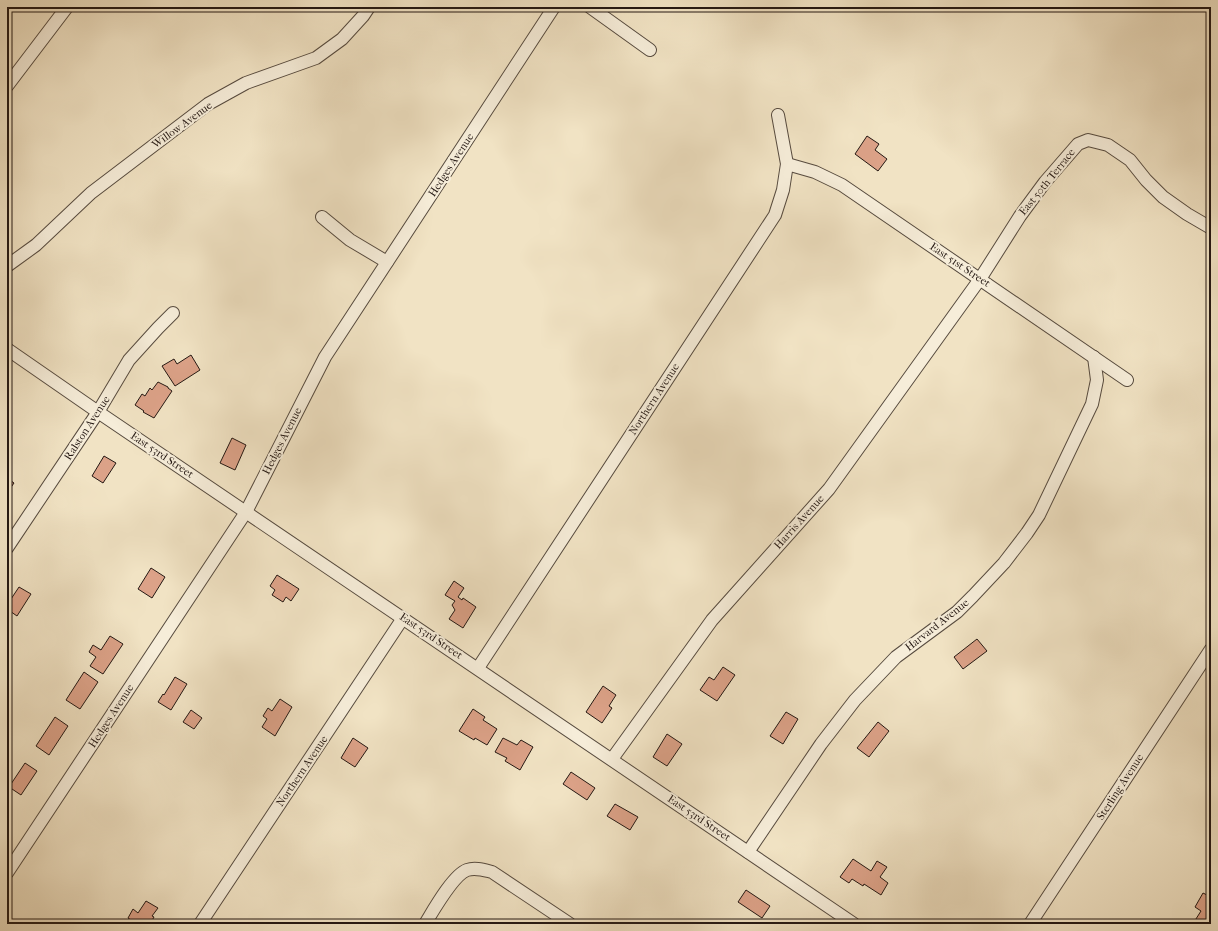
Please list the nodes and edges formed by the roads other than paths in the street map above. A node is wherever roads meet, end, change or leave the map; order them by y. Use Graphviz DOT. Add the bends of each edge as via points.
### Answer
graph roads {
  1 [pos="67,7"];
  2 [pos="369,7"];
  3 [pos="554,7"];
  4 [pos="590,7"];
  5 [pos="650,50"];
  6 [pos="7,86"];
  7 [pos="778,115"];
  8 [pos="787,164"];
  9 [pos="322,217"];
  10 [pos="1211,228"];
  11 [pos="387,262"];
  12 [pos="7,266"];
  13 [pos="980,279"];
  14 [pos="173,313"];
  15 [pos="7,349"];
  16 [pos="1094,357"];
  17 [pos="1127,380"];
  18 [pos="98,412"];
  19 [pos="246,512"];
  20 [pos="7,548"];
  21 [pos="403,618"];
  22 [pos="1211,649"];
  23 [pos="478,668"];
  24 [pos="612,759"];
  25 [pos="748,852"];
  26 [pos="7,873"];
  27 [pos="200,924"];
  28 [pos="425,924"];
  29 [pos="570,924"];
  30 [pos="854,924"];
  31 [pos="1030,924"];
  1 -- 6 [label="street"];
  2 -- 12 [label="street, Willow Avenue" via="342,39 316,58 246,83 208,104 91,193 36,245"];
  3 -- 11 [label="street, Hedges Avenue"];
  4 -- 5 [label="street"];
  7 -- 8 [label="street, Northern Avenue"];
  8 -- 13 [label="street, East 51st Street" via="815,172 842,185"];
  8 -- 23 [label="street, Northern Avenue" via="783,190 774,215"];
  9 -- 11 [label="street" via="350,240"];
  10 -- 13 [label="street, East 50th Terrace" via="1163,197 1130,160 1108,145 1088,140 1078,144 1044,182"];
  11 -- 19 [label="street, Hedges Avenue" via="325,357"];
  13 -- 16 [label="street, East 51st Street"];
  13 -- 24 [label="street, Harris Avenue" via="829,489 712,620"];
  14 -- 18 [label="street, Ralston Avenue" via="129,360"];
  15 -- 18 [label="street, East 53rd Street"];
  16 -- 17 [label="street, East 51st Street"];
  16 -- 25 [label="street, Harvard Avenue" via="1097,380 1092,404 1039,515 1027,533 974,596 957,612 896,657 855,700 820,744"];
  18 -- 19 [label="street, East 53rd Street"];
  18 -- 20 [label="street, Ralston Avenue"];
  19 -- 21 [label="street, East 53rd Street"];
  19 -- 26 [label="street, Hedges Avenue"];
  21 -- 23 [label="street, East 53rd Street"];
  21 -- 27 [label="street, Northern Avenue"];
  22 -- 31 [label="street, Sterling Avenue"];
  23 -- 24 [label="street, East 53rd Street"];
  24 -- 25 [label="street, East 53rd Street"];
  25 -- 30 [label="street, East 53rd Street"];
  28 -- 29 [label="street" via="459,874 477,868 492,872"];
}
